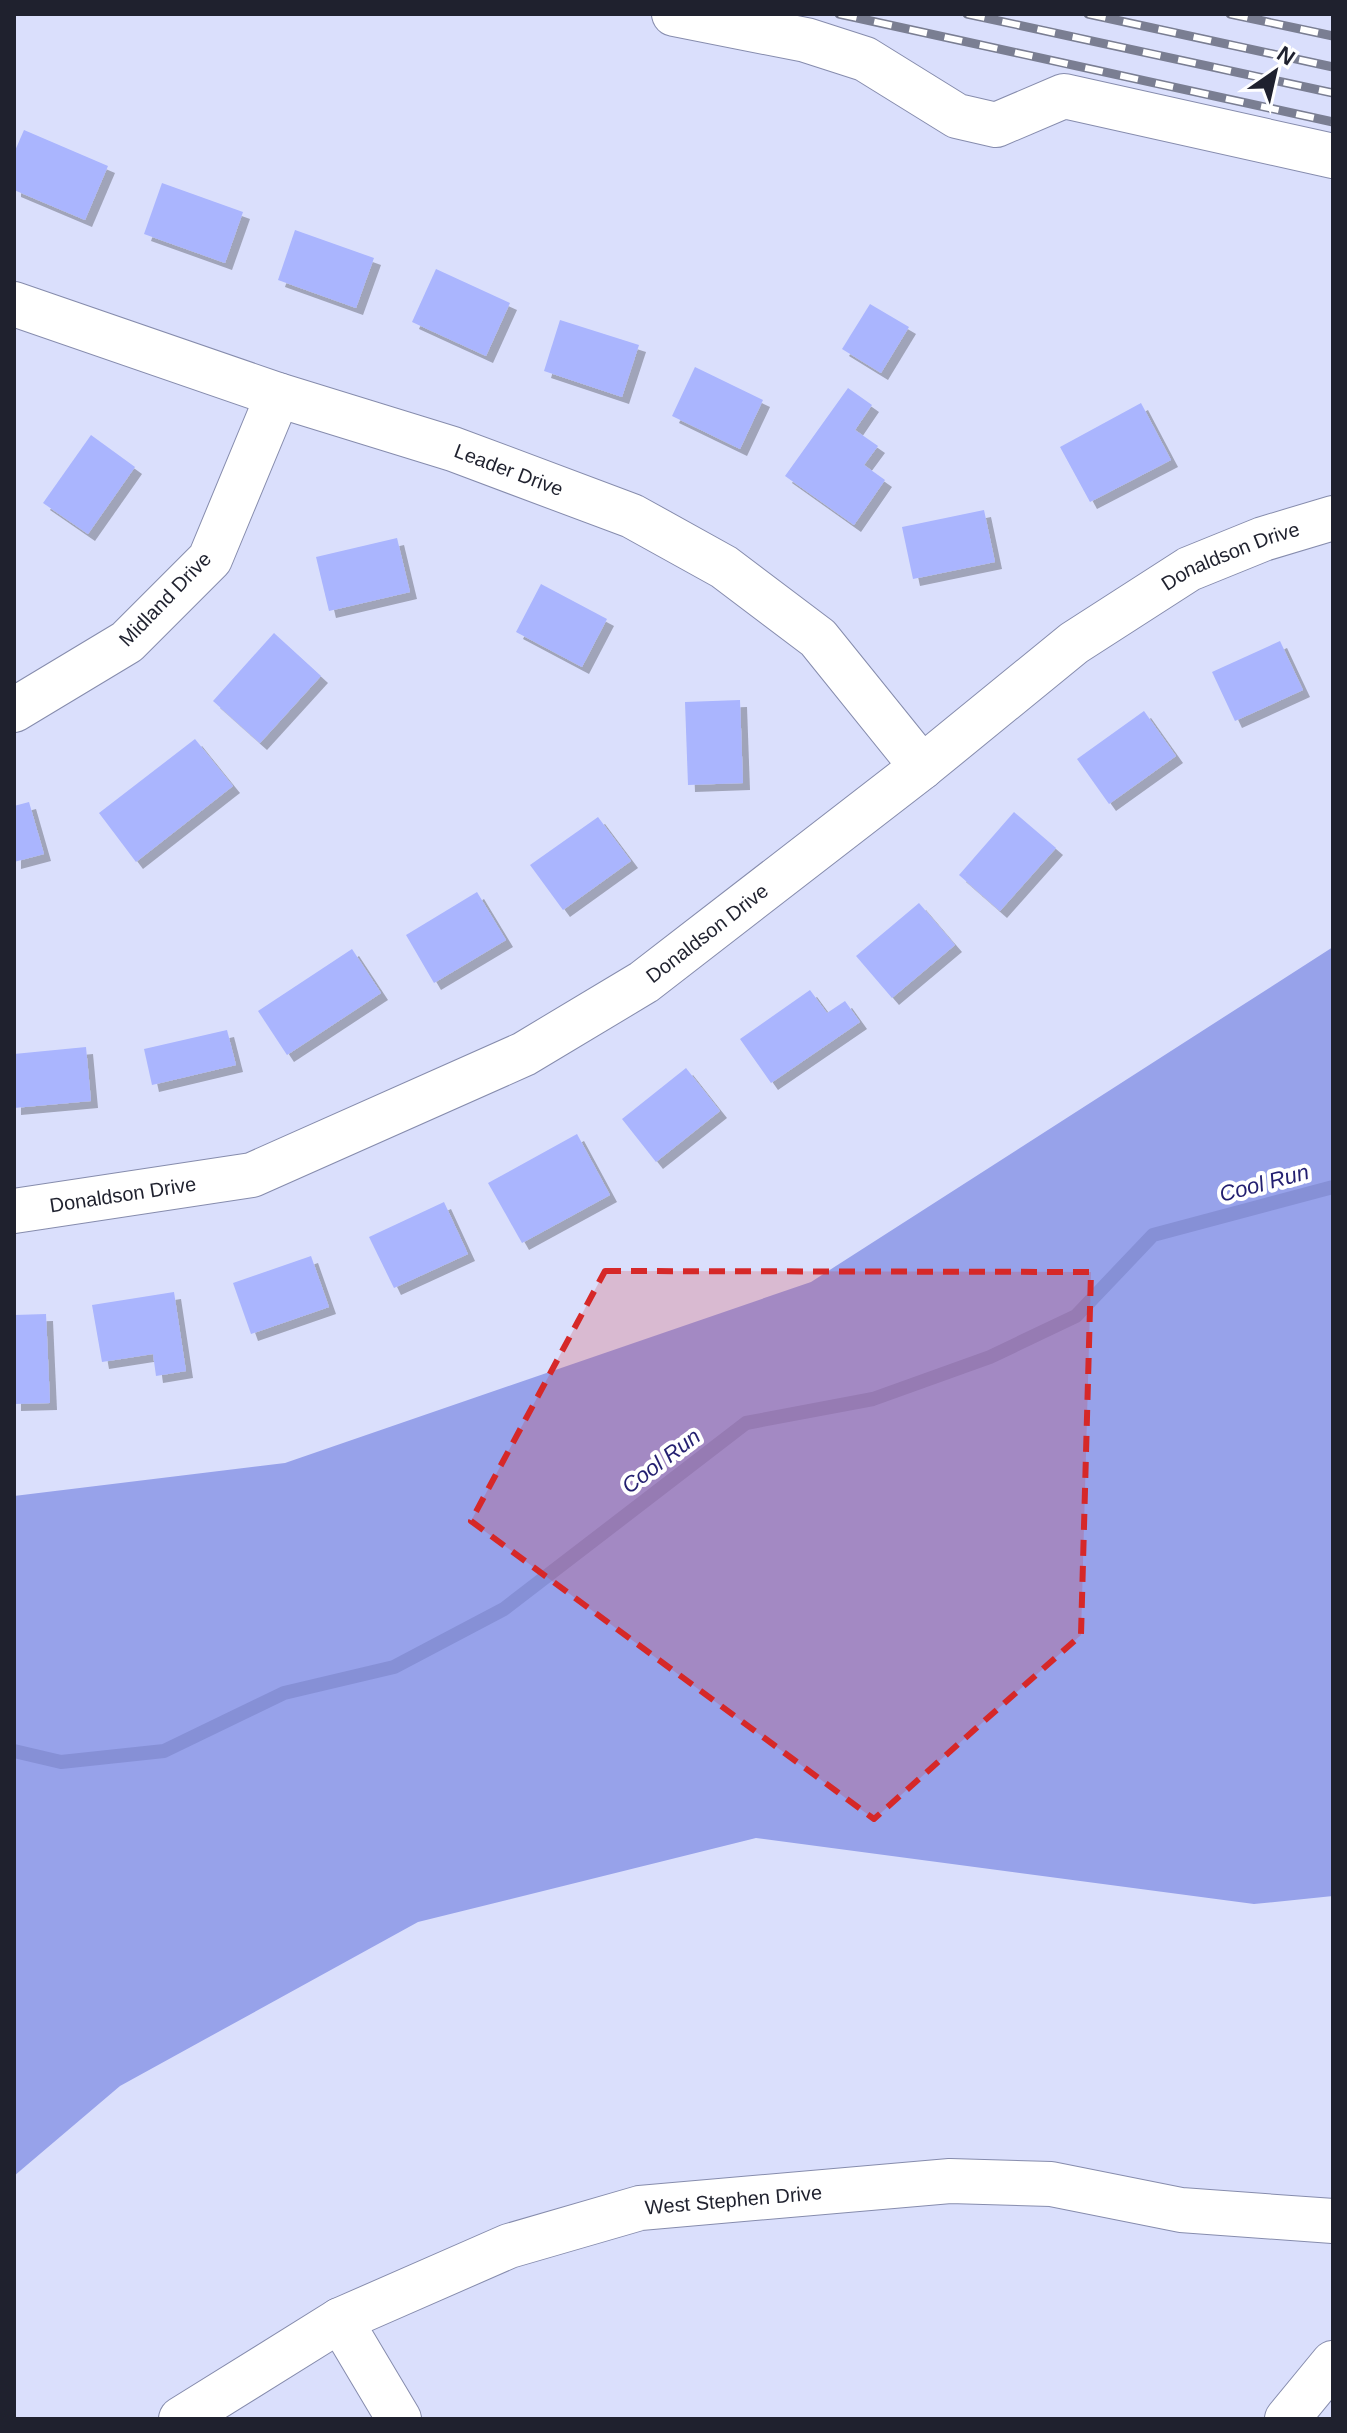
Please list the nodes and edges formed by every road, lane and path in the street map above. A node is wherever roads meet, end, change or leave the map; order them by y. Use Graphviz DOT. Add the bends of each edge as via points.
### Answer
graph roads {
  1 [pos="674,14"];
  2 [pos="1333,156"];
  3 [pos="14,304"];
  4 [pos="278,395"];
  5 [pos="1333,518"];
  6 [pos="14,710"];
  7 [pos="922,767"];
  8 [pos="14,1211"];
  9 [pos="1333,2221"];
  10 [pos="340,2320"];
  11 [pos="1333,2363"];
  12 [pos="181,2419"];
  13 [pos="399,2419"];
  14 [pos="1287,2419"];
  1 -- 2 [label="street" via="806,40 865,59 957,116 996,125 1064,96"];
  3 -- 4 [label="street, Leader Drive"];
  4 -- 6 [label="street, Midland Drive" via="210,559 127,642"];
  4 -- 7 [label="street, Leader Drive" via="453,449 632,516 724,567 818,638"];
  5 -- 7 [label="street, Donaldson Drive" via="1189,569 1074,643"];
  7 -- 8 [label="street, Donaldson Drive" via="644,982 524,1054 252,1175"];
  9 -- 10 [label="street, West Stephen Drive" via="1181,2210 1051,2184 950,2181 640,2208 509,2246"];
  10 -- 12 [label="street, West Stephen Drive"];
  10 -- 13 [label="street"];
  11 -- 14 [label="street"];
}
